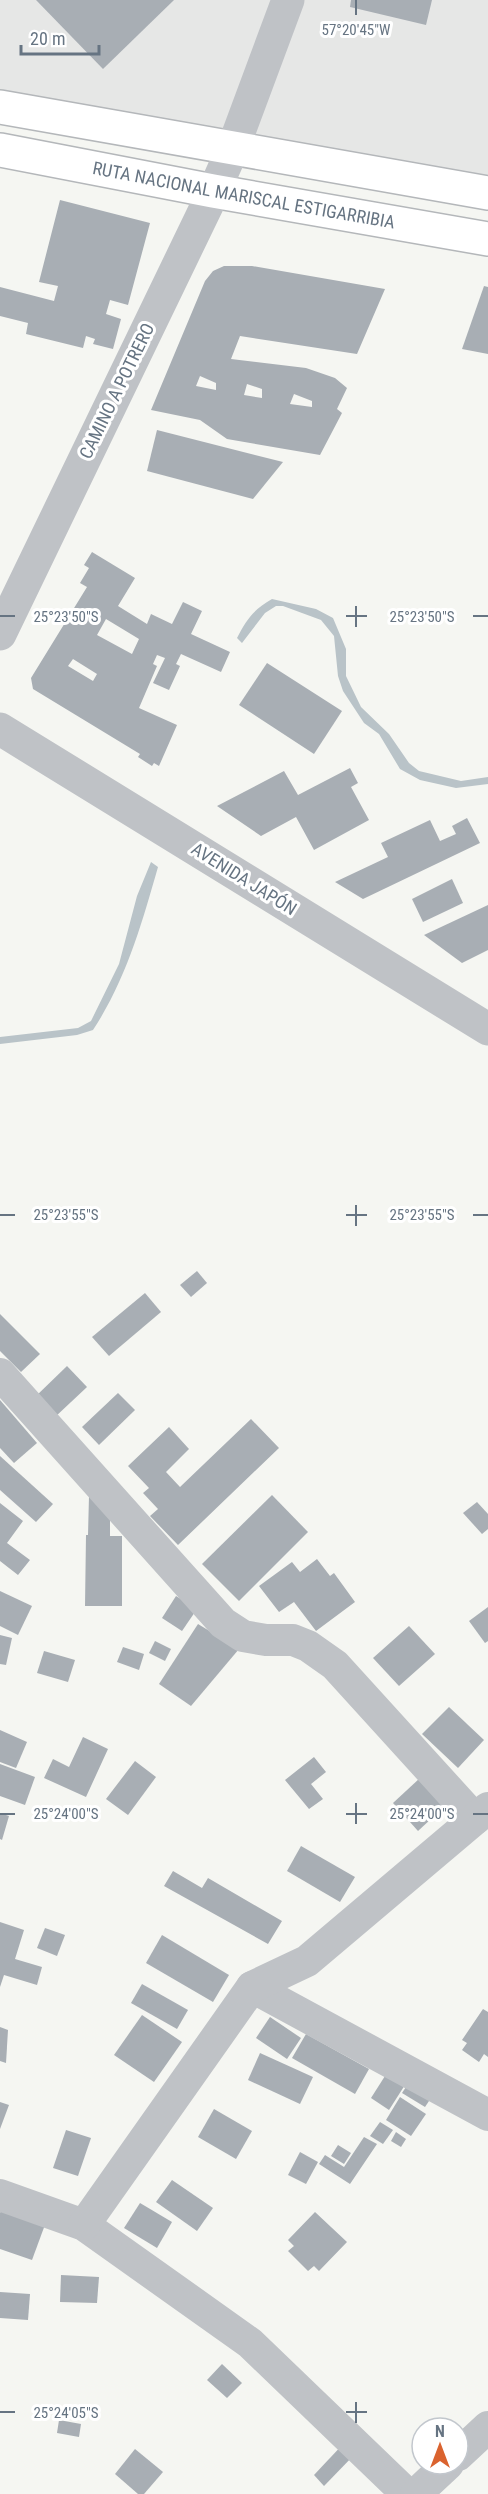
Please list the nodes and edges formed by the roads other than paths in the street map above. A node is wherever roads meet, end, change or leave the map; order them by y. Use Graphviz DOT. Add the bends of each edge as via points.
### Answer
graph roads {
  1 [pos="288,0"];
  2 [pos="0,107"];
  3 [pos="233,148"];
  4 [pos="0,150"];
  5 [pos="214,191"];
  6 [pos="488,193"];
  7 [pos="488,239"];
  8 [pos="0,634"];
  9 [pos="0,729"];
  10 [pos="488,1029"];
  11 [pos="0,1374"];
  12 [pos="482,1813"];
  13 [pos="252,1988"];
  14 [pos="488,2115"];
  15 [pos="0,2195"];
  16 [pos="84,2224"];
  17 [pos="488,2427"];
  18 [pos="470,2444"];
  19 [pos="435,2476"];
  20 [pos="406,2494"];
  21 [pos="416,2494"];
  1 -- 3 [label="street, CAMINO A POTRERO"];
  2 -- 3 [label="highway"];
  3 -- 5 [label="street, CAMINO A POTRERO"];
  3 -- 6 [label="highway"];
  4 -- 5 [label="highway, RUTA NACIONAL MARISCAL ESTIGARRIBIA"];
  5 -- 7 [label="highway, RUTA NACIONAL MARISCAL ESTIGARRIBIA"];
  5 -- 8 [label="street, CAMINO A POTRERO"];
  9 -- 10 [label="street, AVENIDA JAPÓN"];
  11 -- 12 [label="street" via="224,1623 243,1636 293,1640 335,1665"];
  12 -- 13 [label="street" via="307,1961"];
  13 -- 14 [label="street"];
  13 -- 16 [label="street"];
  15 -- 16 [label="street"];
  16 -- 20 [label="street" via="250,2343"];
  17 -- 18 [label="street"];
  19 -- 21 [label="street"];
}
